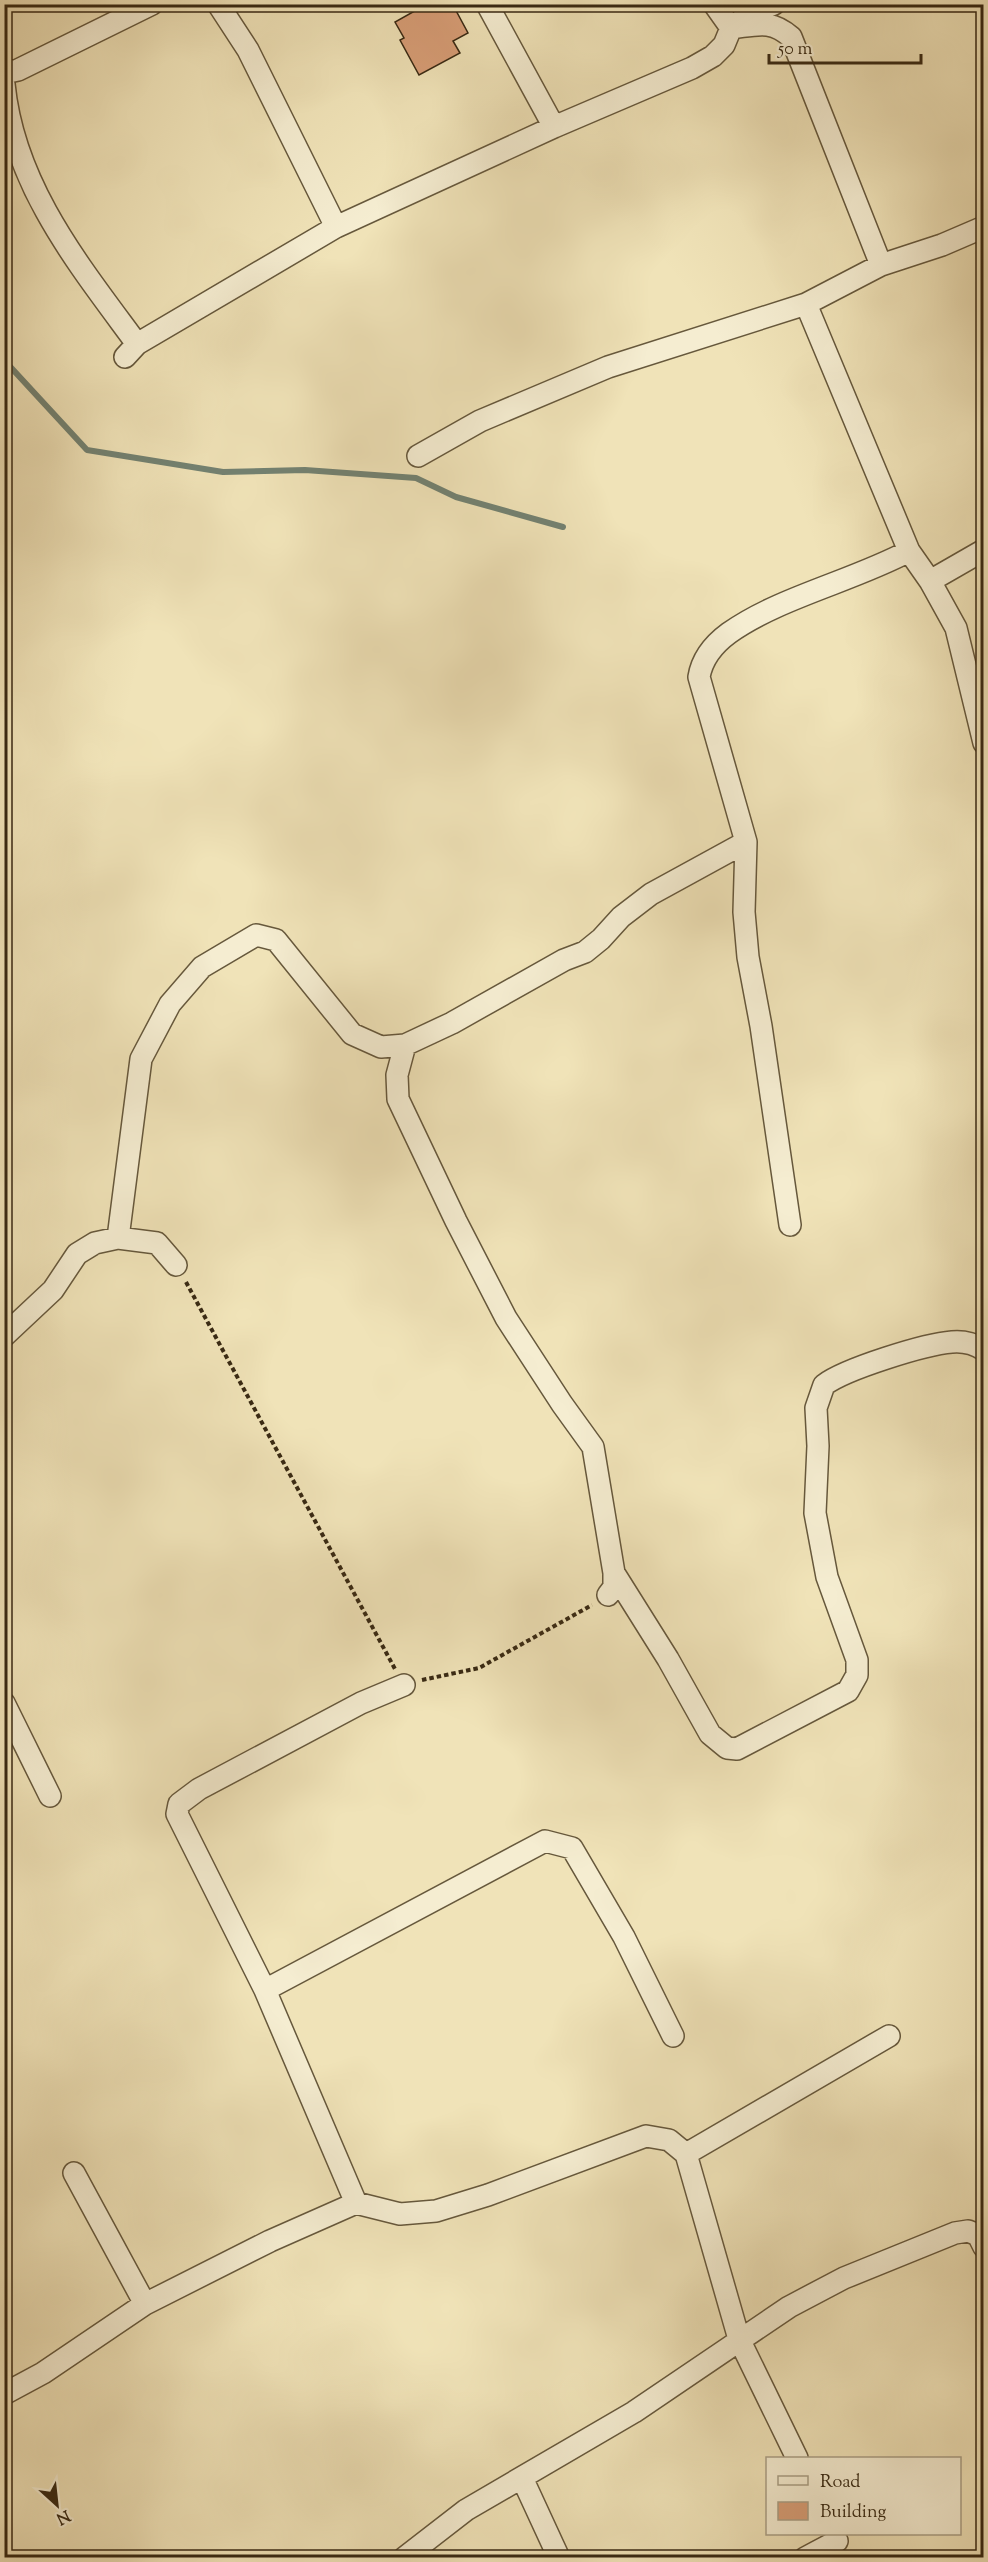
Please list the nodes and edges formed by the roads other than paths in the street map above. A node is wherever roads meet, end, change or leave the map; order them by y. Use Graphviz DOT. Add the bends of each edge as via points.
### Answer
graph roads {
  1 [pos="152,4"];
  2 [pos="218,4"];
  3 [pos="487,4"];
  4 [pos="714,4"];
  5 [pos="774,4"];
  6 [pos="732,28"];
  7 [pos="4,73"];
  8 [pos="4,84"];
  9 [pos="554,127"];
  10 [pos="336,227"];
  11 [pos="984,227"];
  12 [pos="881,265"];
  13 [pos="806,304"];
  14 [pos="418,456"];
  15 [pos="984,550"];
  16 [pos="909,551"];
  17 [pos="930,581"];
  18 [pos="984,743"];
  19 [pos="746,842"];
  20 [pos="405,1045"];
  21 [pos="790,1225"];
  22 [pos="118,1238"];
  23 [pos="176,1265"];
  24 [pos="4,1336"];
  25 [pos="984,1350"];
  26 [pos="614,1573"];
  27 [pos="608,1595"];
  28 [pos="404,1685"];
  29 [pos="4,1703"];
  30 [pos="50,1796"];
  31 [pos="265,1990"];
  32 [pos="673,2036"];
  33 [pos="889,2036"];
  34 [pos="686,2154"];
  35 [pos="74,2173"];
  36 [pos="356,2203"];
  37 [pos="984,2247"];
  38 [pos="145,2304"];
  39 [pos="739,2339"];
  40 [pos="4,2394"];
  41 [pos="797,2457"];
  42 [pos="522,2480"];
  43 [pos="838,2544"];
  44 [pos="404,2558"];
  45 [pos="559,2558"];
  46 [pos="805,2558"];
  1 -- 7 [label="street" via="18,70"];
  2 -- 10 [label="street" via="248,50"];
  3 -- 9 [label="street"];
  4 -- 6 [label="street"];
  5 -- 6 [label="street"];
  6 -- 9 [label="street" via="713,56"];
  6 -- 12 [label="street" via="765,23 780,27 791,37"];
  8 -- 10 [label="street" via="16,146 38,199 131,351"];
  9 -- 10 [label="street"];
  11 -- 12 [label="street"];
  12 -- 13 [label="street"];
  13 -- 14 [label="street" via="608,367 480,421"];
  13 -- 16 [label="street"];
  15 -- 17 [label="street"];
  16 -- 17 [label="street"];
  16 -- 19 [label="street" via="747,623 729,633 701,664 699,677"];
  17 -- 18 [label="street" via="956,628"];
  19 -- 20 [label="street" via="651,894 585,952"];
  19 -- 21 [label="street" via="744,912 748,957"];
  20 -- 22 [label="street" via="381,1047 352,1035 276,940 256,935 202,967 170,1004 141,1059"];
  20 -- 26 [label="street" via="397,1075 398,1099 506,1318 593,1447"];
  22 -- 23 [label="street" via="158,1243"];
  22 -- 24 [label="street" via="95,1243 77,1254 53,1290"];
  25 -- 26 [label="street" via="952,1342 850,1372 824,1385 816,1408 819,1446 815,1513 827,1577 857,1660 857,1675 848,1691 737,1749 727,1748 710,1734"];
  26 -- 27 [label="street" via="614,1587"];
  28 -- 31 [label="street" via="361,1703 193,1792 179,1804 180,1824"];
  29 -- 30 [label="street"];
  31 -- 32 [label="street" via="545,1841 572,1848 624,1937"];
  31 -- 36 [label="street"];
  33 -- 34 [label="street"];
  34 -- 36 [label="street" via="669,2140 646,2136 436,2211 400,2214"];
  34 -- 39 [label="street"];
  35 -- 38 [label="street"];
  36 -- 38 [label="street"];
  37 -- 39 [label="street" via="978,2235 968,2231 955,2233 844,2278"];
  38 -- 40 [label="street" via="43,2373"];
  39 -- 41 [label="street"];
  39 -- 42 [label="street" via="634,2412"];
  42 -- 44 [label="street" via="466,2510"];
  42 -- 45 [label="street"];
  43 -- 46 [label="street"];
}
